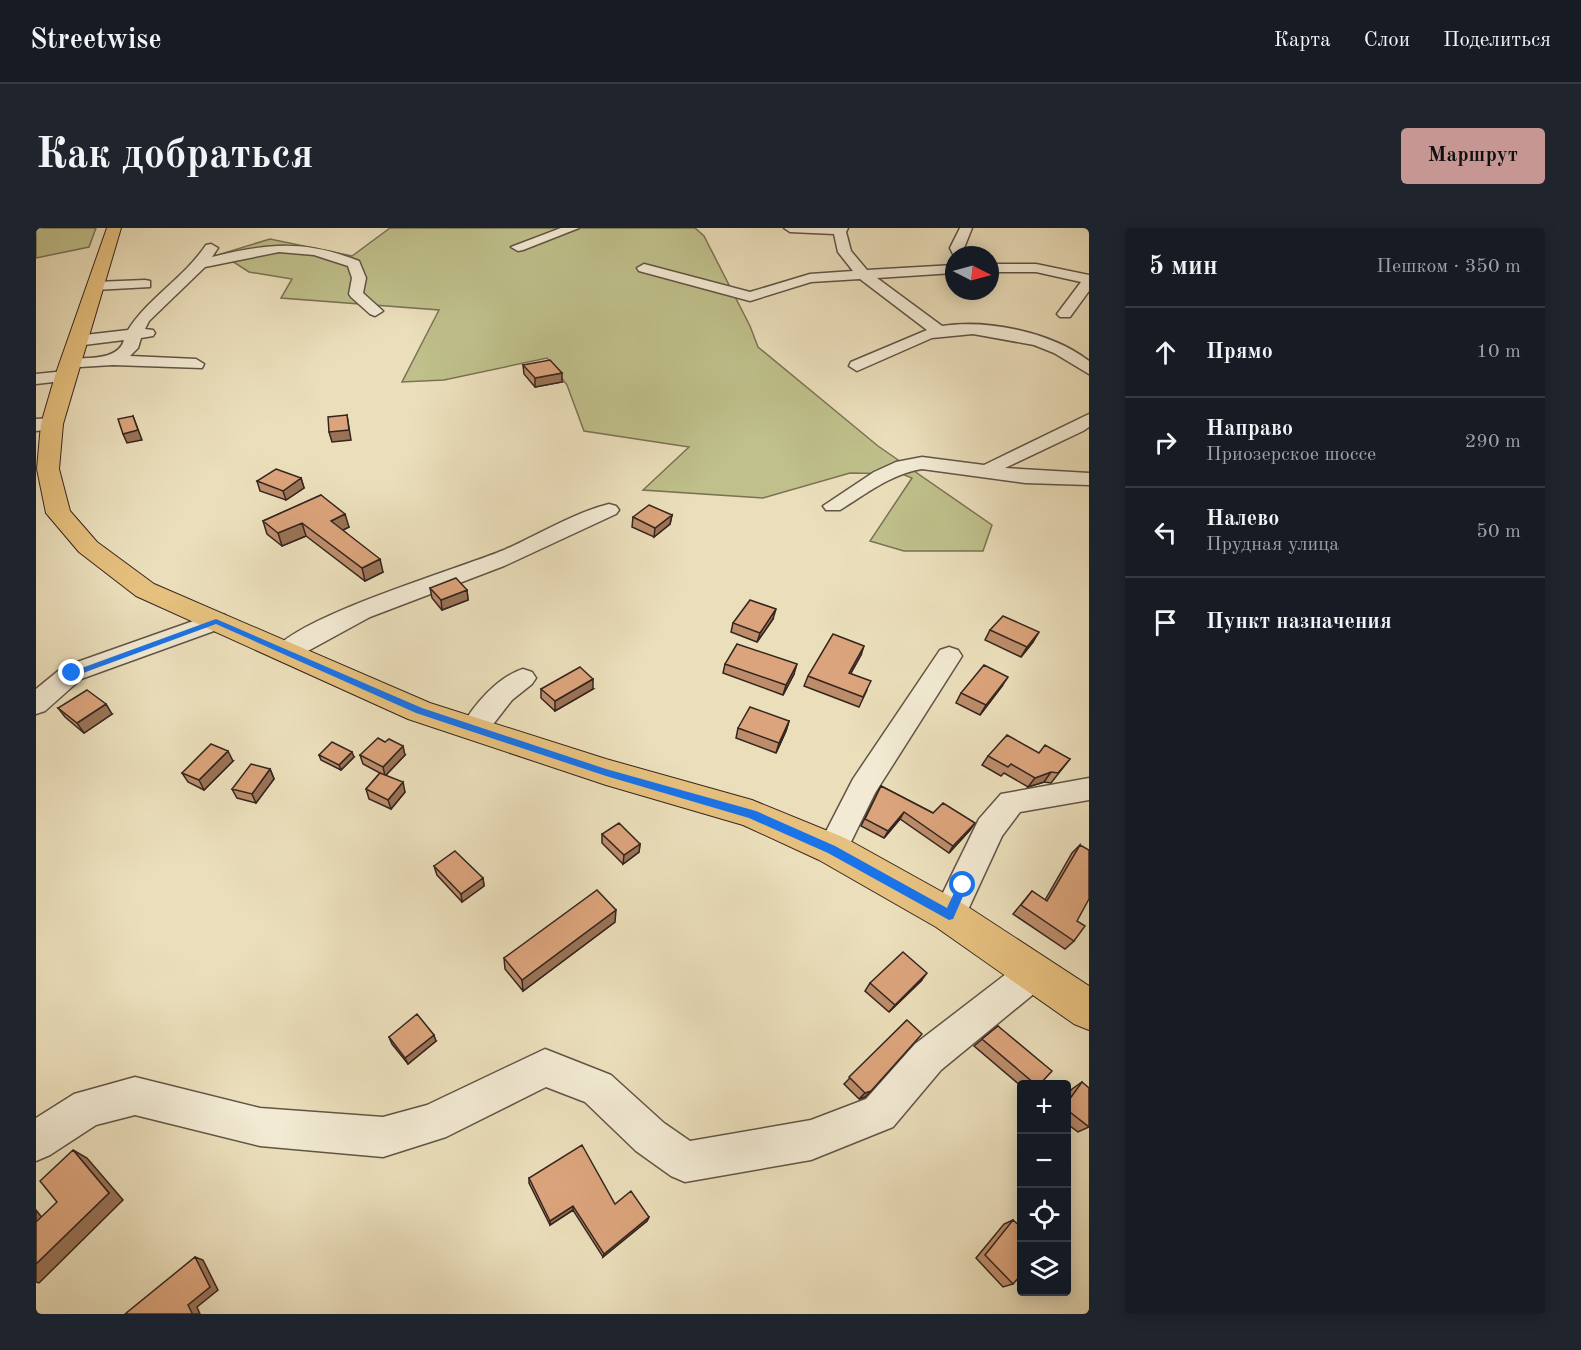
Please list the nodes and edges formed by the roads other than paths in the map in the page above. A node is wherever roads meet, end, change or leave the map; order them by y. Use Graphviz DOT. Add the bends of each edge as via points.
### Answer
graph roads {
  1 [pos="114,228"];
  2 [pos="573,228"];
  3 [pos="790,228"];
  4 [pos="966,228"];
  5 [pos="840,230"];
  6 [pos="958,246"];
  7 [pos="518,247"];
  8 [pos="211,248"];
  9 [pos="204,263"];
  10 [pos="644,268"];
  11 [pos="999,268"];
  12 [pos="945,270"];
  13 [pos="864,275"];
  14 [pos="1089,280"];
  15 [pos="145,284"];
  16 [pos="94,286"];
  17 [pos="375,311"];
  18 [pos="1065,314"];
  19 [pos="154,331"];
  20 [pos="938,331"];
  21 [pos="131,336"];
  22 [pos="70,360"];
  23 [pos="113,360"];
  24 [pos="196,364"];
  25 [pos="857,366"];
  26 [pos="1089,369"];
  27 [pos="36,379"];
  28 [pos="1089,420"];
  29 [pos="44,425"];
  30 [pos="42,470"];
  31 [pos="986,473"];
  32 [pos="1089,479"];
  33 [pos="833,506"];
  34 [pos="609,510"];
  35 [pos="216,621"];
  36 [pos="286,652"];
  37 [pos="949,656"];
  38 [pos="523,678"];
  39 [pos="36,704"];
  40 [pos="474,729"];
  41 [pos="1089,789"];
  42 [pos="832,849"];
  43 [pos="949,915"];
  44 [pos="1035,972"];
  45 [pos="1089,1010"];
  46 [pos="36,1141"];
  1 -- 16 [label="main road"];
  2 -- 7 [label="street"];
  3 -- 5 [label="street"];
  4 -- 6 [label="street"];
  5 -- 13 [label="street" via="845,252"];
  8 -- 9 [label="street"];
  9 -- 17 [label="street" via="282,246 332,254 354,264 359,278 356,294"];
  9 -- 21 [label="street" via="146,316"];
  10 -- 13 [label="street" via="750,297 794,281"];
  11 -- 14 [label="street" via="1036,268"];
  12 -- 13 [label="street"];
  13 -- 20 [label="street"];
  14 -- 18 [label="street"];
  15 -- 16 [label="street"];
  16 -- 22 [label="main road"];
  19 -- 21 [label="street"];
  20 -- 25 [label="street"];
  20 -- 26 [label="street" via="1030,338 1065,352"];
  21 -- 22 [label="street"];
  21 -- 23 [label="street" via="130,348"];
  22 -- 23 [label="street"];
  22 -- 27 [label="street"];
  22 -- 29 [label="main road"];
  23 -- 24 [label="street"];
  28 -- 31 [label="street" via="1047,444 998,463"];
  29 -- 30 [label="main road"];
  30 -- 35 [label="main road" via="58,513 88,547 145,590"];
  31 -- 32 [label="street" via="1065,481"];
  31 -- 33 [label="street" via="922,463 903,466"];
  34 -- 36 [label="street" via="498,560 382,603 311,635"];
  35 -- 36 [label="main road"];
  35 -- 39 [label="street" via="72,673"];
  36 -- 40 [label="main road" via="419,711"];
  37 -- 42 [label="street" via="862,787"];
  38 -- 40 [label="street" via="503,693"];
  40 -- 42 [label="main road" via="752,814"];
  41 -- 43 [label="street" via="1011,802 990,828"];
  42 -- 43 [label="main road"];
  43 -- 44 [label="main road"];
  44 -- 45 [label="main road"];
  44 -- 46 [label="street" via="928,1057 879,1113 811,1140 685,1162 650,1137 598,1088 545,1068 432,1123 383,1137 260,1127 135,1096 88,1108"];
}
